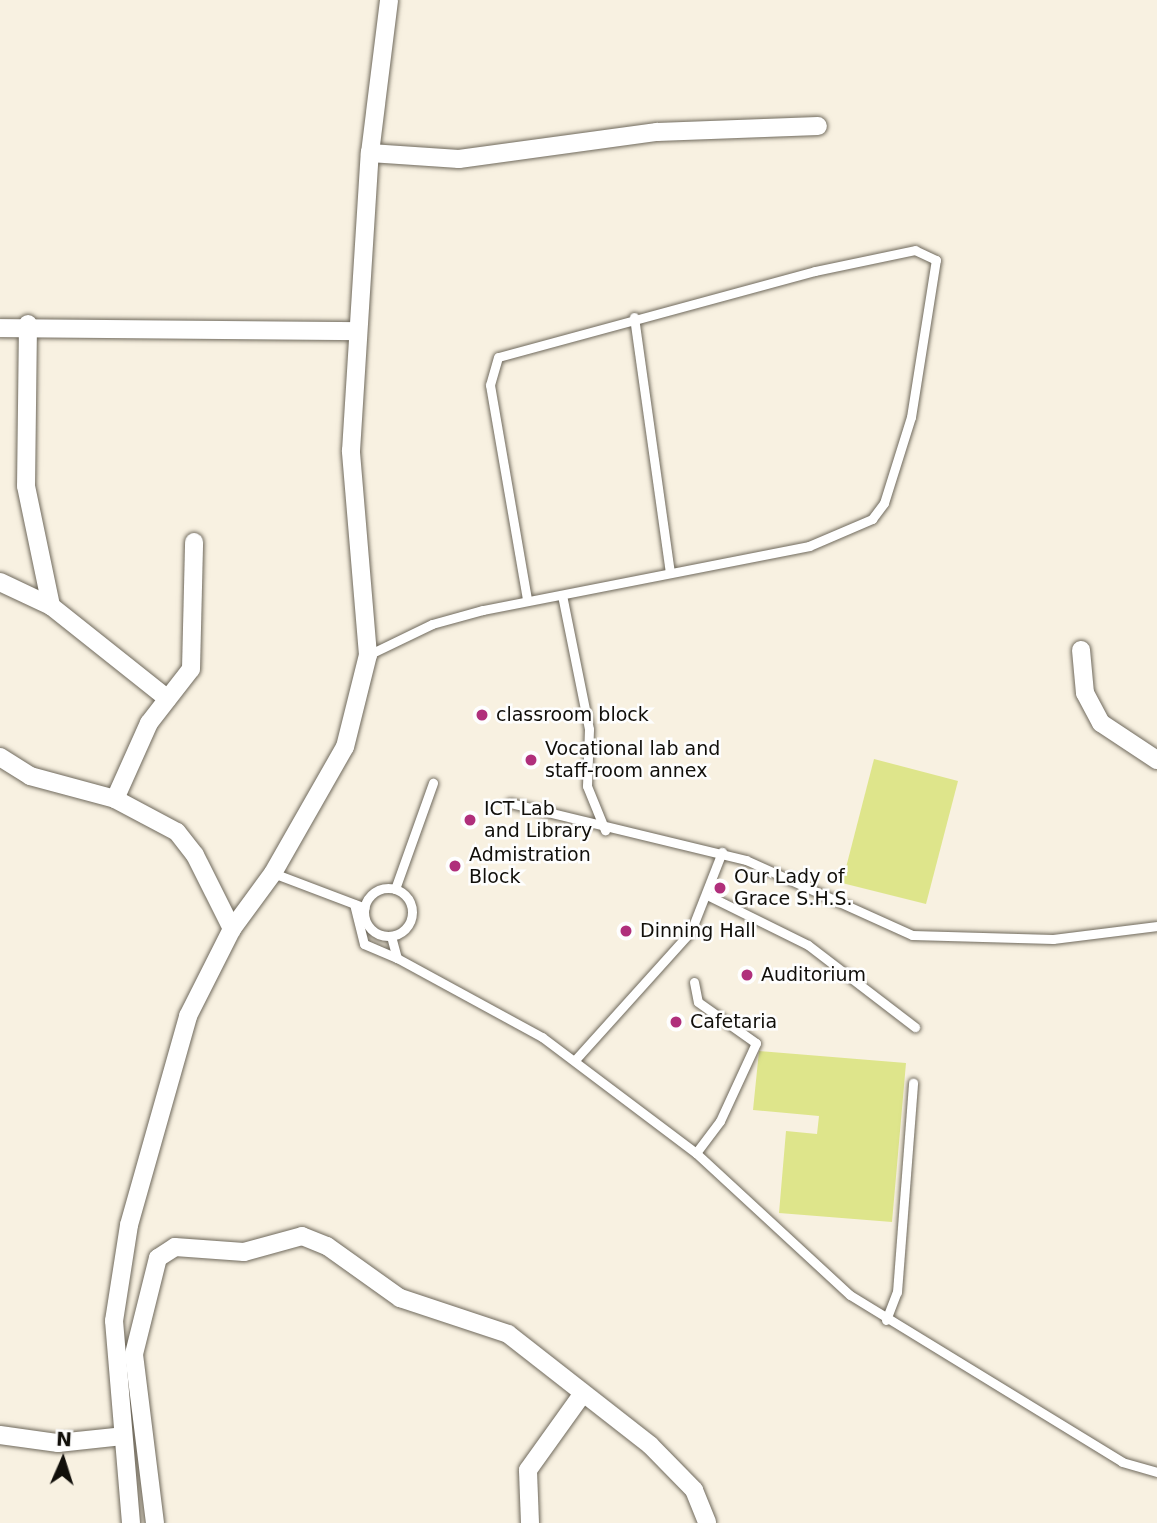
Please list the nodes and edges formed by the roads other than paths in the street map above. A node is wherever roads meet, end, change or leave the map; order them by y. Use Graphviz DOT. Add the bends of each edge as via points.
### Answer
graph roads {
  1 [pos="389,0"];
  2 [pos="818,125"];
  3 [pos="370,153"];
  4 [pos="634,317"];
  5 [pos="28,324"];
  6 [pos="0,328"];
  7 [pos="359,331"];
  8 [pos="194,542"];
  9 [pos="670,572"];
  10 [pos="0,582"];
  11 [pos="562,595"];
  12 [pos="527,600"];
  13 [pos="51,607"];
  14 [pos="1082,650"];
  15 [pos="368,655"];
  16 [pos="168,699"];
  17 [pos="0,757"];
  18 [pos="1157,760"];
  19 [pos="433,783"];
  20 [pos="115,799"];
  21 [pos="509,803"];
  22 [pos="605,830"];
  23 [pos="722,852"];
  24 [pos="273,873"];
  25 [pos="395,889"];
  26 [pos="709,896"];
  27 [pos="354,904"];
  28 [pos="365,908"];
  29 [pos="1157,926"];
  30 [pos="232,929"];
  31 [pos="391,936"];
  32 [pos="397,958"];
  33 [pos="694,982"];
  34 [pos="915,1027"];
  35 [pos="575,1060"];
  36 [pos="913,1083"];
  37 [pos="695,1153"];
  38 [pos="886,1320"];
  39 [pos="581,1396"];
  40 [pos="0,1435"];
  41 [pos="123,1436"];
  42 [pos="1155,1470"];
  43 [pos="131,1523"];
  44 [pos="155,1523"];
  45 [pos="530,1523"];
  46 [pos="707,1523"];
  1 -- 3 [label="street"];
  2 -- 3 [label="street" via="657,132 459,159"];
  3 -- 7 [label="street"];
  4 -- 9 [label="lane"];
  4 -- 9 [label="lane" via="915,250 936,260 912,417 877,514 809,546"];
  4 -- 12 [label="lane" via="508,352 494,362 490,385"];
  5 -- 6 [label="street"];
  5 -- 7 [label="street"];
  5 -- 13 [label="street" via="26,486"];
  7 -- 15 [label="street" via="351,451"];
  8 -- 16 [label="street" via="191,669"];
  9 -- 11 [label="lane"];
  10 -- 13 [label="street"];
  11 -- 12 [label="lane"];
  11 -- 22 [label="lane" via="589,729 587,786"];
  12 -- 15 [label="lane" via="432,624"];
  13 -- 16 [label="street"];
  14 -- 18 [label="street" via="1085,693 1101,723"];
  15 -- 24 [label="street" via="345,747"];
  16 -- 20 [label="street" via="149,723"];
  17 -- 20 [label="street" via="30,776"];
  19 -- 25 [label="lane"];
  20 -- 30 [label="street" via="187,843"];
  21 -- 22 [label="lane"];
  22 -- 23 [label="lane"];
  23 -- 26 [label="lane"];
  23 -- 29 [label="lane" via="912,935 1053,939"];
  24 -- 27 [label="lane"];
  24 -- 30 [label="street"];
  25 -- 28 [label="lane" via="373,894"];
  25 -- 31 [label="lane" via="408,898 412,913 407,928"];
  26 -- 34 [label="lane" via="808,946"];
  26 -- 35 [label="lane" via="676,951"];
  27 -- 28 [label="lane"];
  27 -- 32 [label="lane" via="364,944"];
  28 -- 31 [label="lane" via="372,929"];
  30 -- 41 [label="street" via="188,1016 124,1248 114,1321"];
  31 -- 32 [label="lane"];
  32 -- 35 [label="lane"];
  33 -- 37 [label="lane" via="698,1002 755,1043 720,1121"];
  35 -- 37 [label="lane"];
  36 -- 38 [label="lane" via="897,1292"];
  37 -- 38 [label="lane" via="828,1278"];
  38 -- 42 [label="lane" via="1122,1462"];
  39 -- 44 [label="street" via="501,1330 400,1298 313,1239 293,1237 244,1252 167,1249 154,1268 134,1354"];
  39 -- 45 [label="street" via="528,1470"];
  39 -- 46 [label="street" via="650,1445 694,1490"];
  40 -- 41 [label="street" via="58,1443"];
  41 -- 43 [label="street"];
}
